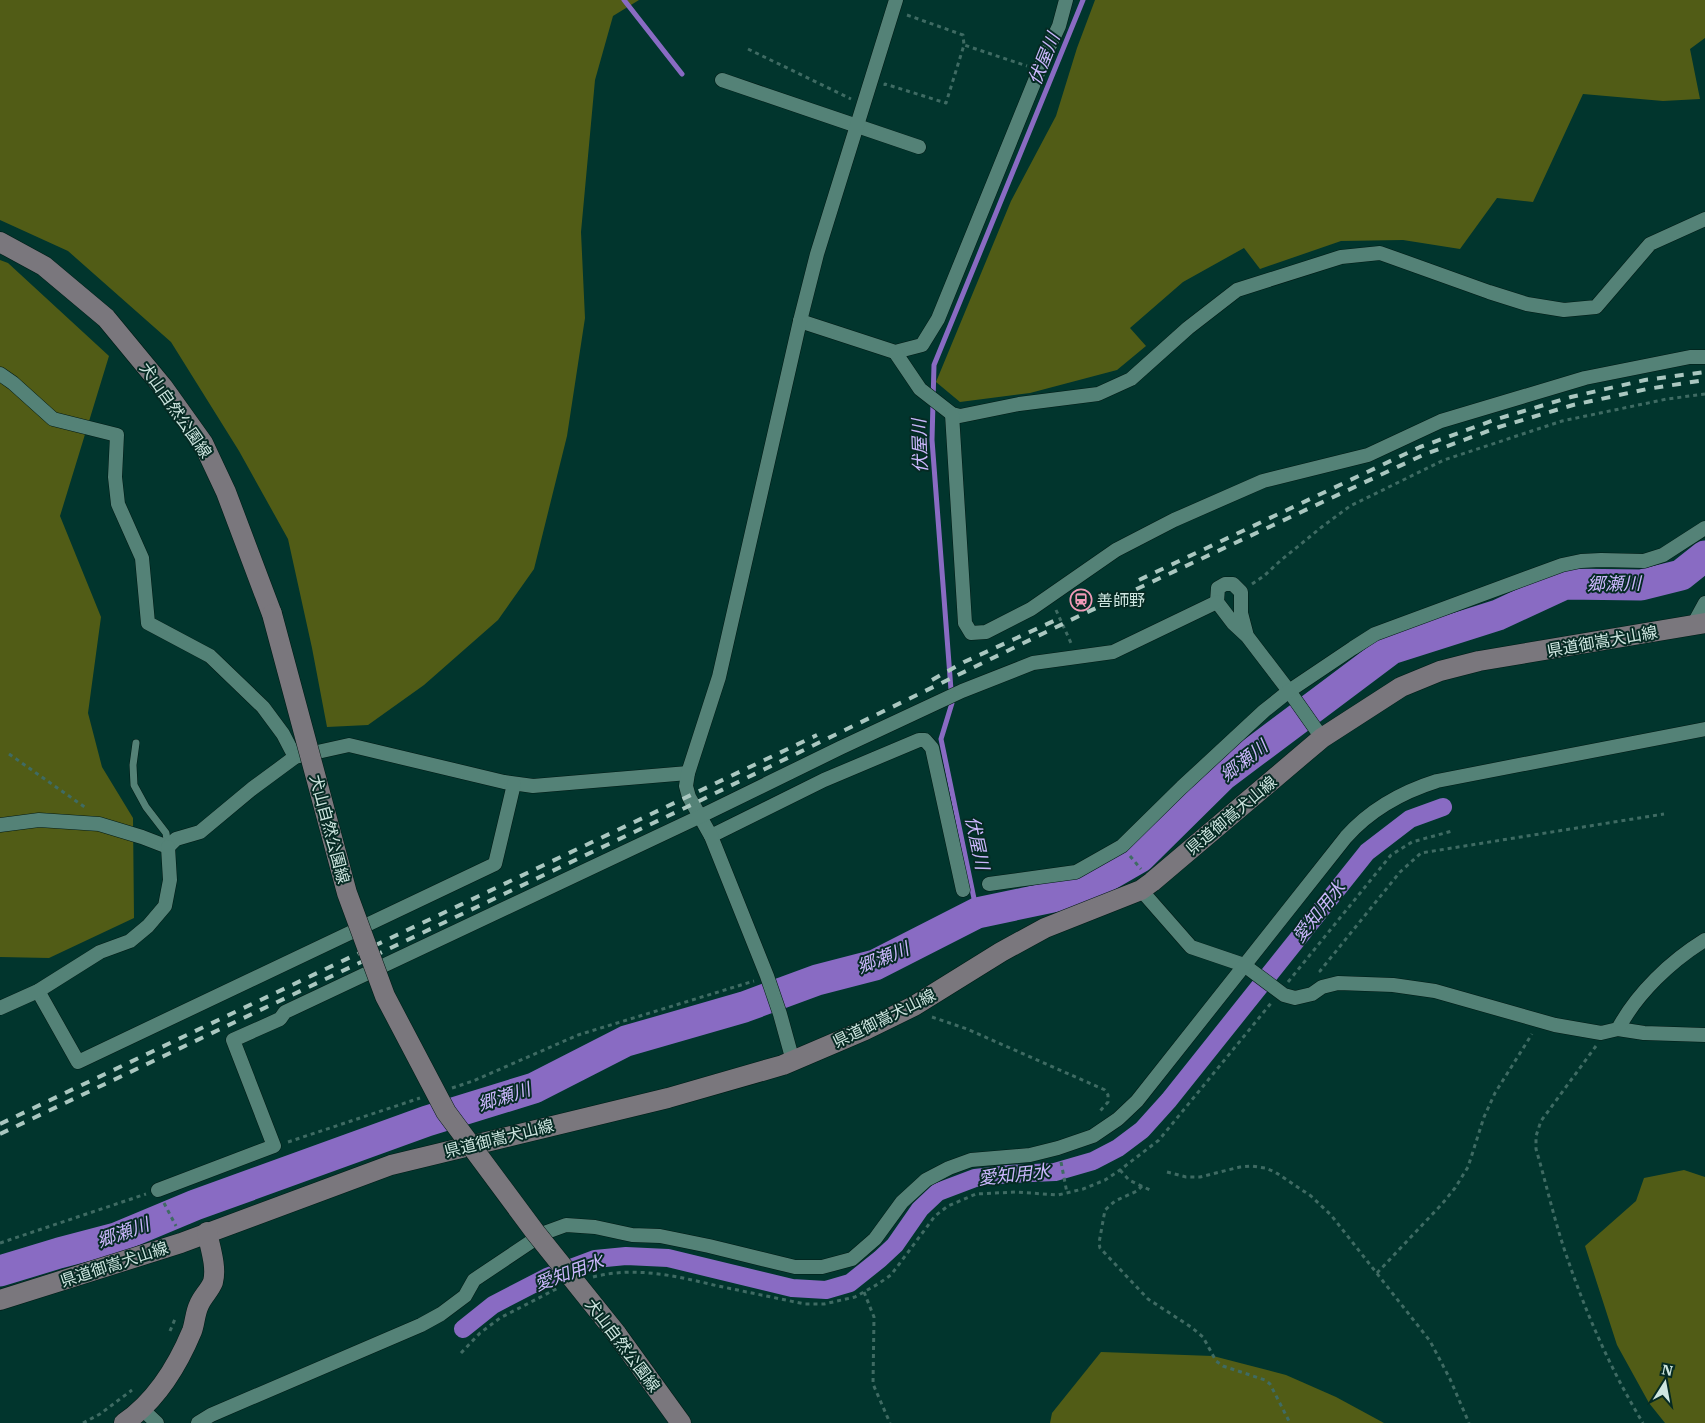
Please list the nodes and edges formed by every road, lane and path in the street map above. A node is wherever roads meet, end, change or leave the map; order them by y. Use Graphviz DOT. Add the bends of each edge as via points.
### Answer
graph roads {
  1 [pos="1066,0"];
  2 [pos="900,3"];
  3 [pos="964,45"];
  4 [pos="748,49"];
  5 [pos="1039,70"];
  6 [pos="722,80"];
  7 [pos="882,94"];
  8 [pos="864,105"];
  9 [pos="858,126"];
  10 [pos="919,147"];
  11 [pos="1705,219"];
  12 [pos="0,242"];
  13 [pos="800,321"];
  14 [pos="895,352"];
  15 [pos="1705,356"];
  16 [pos="0,374"];
  17 [pos="1705,394"];
  18 [pos="952,414"];
  19 [pos="1705,528"];
  20 [pos="1241,592"];
  21 [pos="1049,596"];
  22 [pos="1218,602"];
  23 [pos="1705,603"];
  24 [pos="1699,624"];
  25 [pos="1247,636"];
  26 [pos="1078,656"];
  27 [pos="1289,691"];
  28 [pos="1705,729"];
  29 [pos="1318,733"];
  30 [pos="136,743"];
  31 [pos="9,754"];
  32 [pos="296,757"];
  33 [pos="688,773"];
  34 [pos="514,784"];
  35 [pos="1664,814"];
  36 [pos="701,816"];
  37 [pos="99,824"];
  38 [pos="0,825"];
  39 [pos="711,836"];
  40 [pos="1122,846"];
  41 [pos="168,847"];
  42 [pos="1142,882"];
  43 [pos="989,884"];
  44 [pos="963,890"];
  45 [pos="1705,940"];
  46 [pos="1244,965"];
  47 [pos="767,976"];
  48 [pos="1329,985"];
  49 [pos="38,991"];
  50 [pos="914,1006"];
  51 [pos="0,1008"];
  52 [pos="1540,1020"];
  53 [pos="1618,1029"];
  54 [pos="1601,1033"];
  55 [pos="1705,1035"];
  56 [pos="793,1061"];
  57 [pos="444,1090"];
  58 [pos="425,1097"];
  59 [pos="1096,1116"];
  60 [pos="274,1146"];
  61 [pos="1058,1148"];
  62 [pos="1120,1170"];
  63 [pos="1167,1172"];
  64 [pos="1142,1186"];
  65 [pos="158,1190"];
  66 [pos="1152,1191"];
  67 [pos="1067,1193"];
  68 [pos="176,1227"];
  69 [pos="207,1232"];
  70 [pos="0,1243"];
  71 [pos="1377,1273"];
  72 [pos="864,1292"];
  73 [pos="0,1300"];
  74 [pos="178,1314"];
  75 [pos="168,1336"];
  76 [pos="134,1388"];
  77 [pos="142,1409"];
  78 [pos="83,1423"];
  79 [pos="124,1423"];
  80 [pos="157,1423"];
  81 [pos="198,1423"];
  82 [pos="681,1423"];
  83 [pos="890,1423"];
  84 [pos="1290,1423"];
  85 [pos="1469,1423"];
  86 [pos="1642,1423"];
  1 -- 5 [label="street" via="1059,26"];
  2 -- 3 [label="path" via="908,16 963,35"];
  2 -- 8 [label="street"];
  3 -- 5 [label="path"];
  3 -- 7 [label="path" via="946,103 885,84"];
  4 -- 8 [label="path"];
  5 -- 14 [label="street" via="938,319 922,345"];
  6 -- 9 [label="street"];
  8 -- 9 [label="street"];
  9 -- 10 [label="street"];
  9 -- 13 [label="street" via="817,254"];
  11 -- 18 [label="street" via="1650,244 1596,307 1564,310 1527,304 1380,253 1342,257 1237,290 1131,379 1098,394 1018,404 960,416"];
  12 -- 82 [label="main road, 犬山自然公園線, bridge" via="44,266 106,318 163,386 203,443 226,492 272,614 347,893 385,996 446,1112"];
  13 -- 14 [label="street"];
  13 -- 33 [label="street" via="719,677"];
  14 -- 18 [label="street" via="920,389"];
  15 -- 21 [label="street" via="1585,378 1441,421 1368,455 1263,481 1174,520 1116,550"];
  16 -- 32 [label="street" via="53,418 117,435 115,477 118,504 142,558 148,622 210,656 263,707"];
  17 -- 20 [label="path" via="1562,421 1444,460 1350,506"];
  18 -- 21 [label="street" via="964,623 971,633 986,632"];
  19 -- 27 [label="street" via="1663,555 1644,561 1587,561 1562,565 1375,634"];
  20 -- 22 [label="street" via="1233,584 1226,584 1218,588"];
  20 -- 25 [label="street" via="1241,613"];
  21 -- 26 [label="path"];
  22 -- 25 [label="street"];
  22 -- 26 [label="street" via="1113,652"];
  23 -- 24 [label="street"];
  24 -- 29 [label="main road, 県道御嵩犬山線" via="1479,661 1440,671 1402,687"];
  25 -- 27 [label="street"];
  26 -- 36 [label="street" via="1034,663 962,691"];
  27 -- 29 [label="street"];
  27 -- 40 [label="street"];
  28 -- 46 [label="street" via="1436,781 1397,796 1359,823"];
  29 -- 42 [label="main road, 県道御嵩犬山線" via="1152,882"];
  30 -- 41 [label="lane" via="134,785 166,833"];
  31 -- 37 [label="path" via="88,809"];
  32 -- 34 [label="street" via="349,746"];
  32 -- 41 [label="street" via="200,832 176,839"];
  33 -- 34 [label="street" via="533,786"];
  33 -- 36 [label="street" via="686,786 689,797"];
  34 -- 49 [label="street" via="495,864 78,1062"];
  35 -- 48 [label="path" via="1421,853 1400,872 1320,971"];
  36 -- 39 [label="street"];
  36 -- 60 [label="street" via="285,1012 280,1019 233,1040"];
  37 -- 38 [label="street" via="39,820"];
  37 -- 41 [label="street"];
  39 -- 44 [label="street" via="824,780 925,740 932,748"];
  39 -- 47 [label="street"];
  40 -- 42 [label="path"];
  40 -- 43 [label="street" via="1076,872"];
  41 -- 49 [label="street" via="170,880 165,906 148,926 130,941 100,952"];
  42 -- 46 [label="street" via="1191,947"];
  42 -- 50 [label="main road, 県道御嵩犬山線" via="1045,928"];
  45 -- 53 [label="street" via="1667,967"];
  46 -- 48 [label="street" via="1284,995 1295,998"];
  46 -- 61 [label="street" via="1137,1101 1093,1136"];
  47 -- 56 [label="street"];
  47 -- 57 [label="path" via="578,1035 473,1081"];
  48 -- 52 [label="street" via="1393,985 1434,991"];
  49 -- 51 [label="street"];
  50 -- 56 [label="main road, 県道御嵩犬山線"];
  50 -- 59 [label="path" via="922,1013 967,1029 1105,1090 1108,1102"];
  52 -- 54 [label="street"];
  52 -- 71 [label="path" via="1495,1093 1468,1167 1455,1188"];
  53 -- 54 [label="street"];
  53 -- 55 [label="street"];
  54 -- 86 [label="path" via="1595,1048 1541,1121 1536,1149 1567,1258 1625,1394"];
  56 -- 69 [label="main road, 県道御嵩犬山線" via="668,1098 392,1165"];
  58 -- 60 [label="path"];
  60 -- 65 [label="street"];
  61 -- 67 [label="path"];
  61 -- 81 [label="street" via="1030,1155 971,1160 949,1168 926,1180 902,1202 875,1239 852,1259 822,1267 796,1267 660,1236 566,1225 544,1233 474,1280 465,1296 421,1325"];
  62 -- 64 [label="path"];
  63 -- 71 [label="path" via="1200,1177 1251,1166 1275,1172 1311,1196"];
  64 -- 66 [label="path"];
  64 -- 84 [label="path" via="1105,1210 1100,1248 1148,1299 1203,1337 1216,1361 1270,1384"];
  65 -- 68 [label="path"];
  65 -- 70 [label="path"];
  69 -- 73 [label="main road, 県道御嵩犬山線"];
  69 -- 77 [label="main road" via="214,1270 212,1282 198,1306 192,1330 175,1366"];
  71 -- 85 [label="path" via="1430,1341"];
  72 -- 83 [label="path" via="874,1317 873,1384"];
  74 -- 75 [label="path"];
  76 -- 78 [label="path"];
  77 -- 79 [label="main road"];
  77 -- 80 [label="street"];
}
